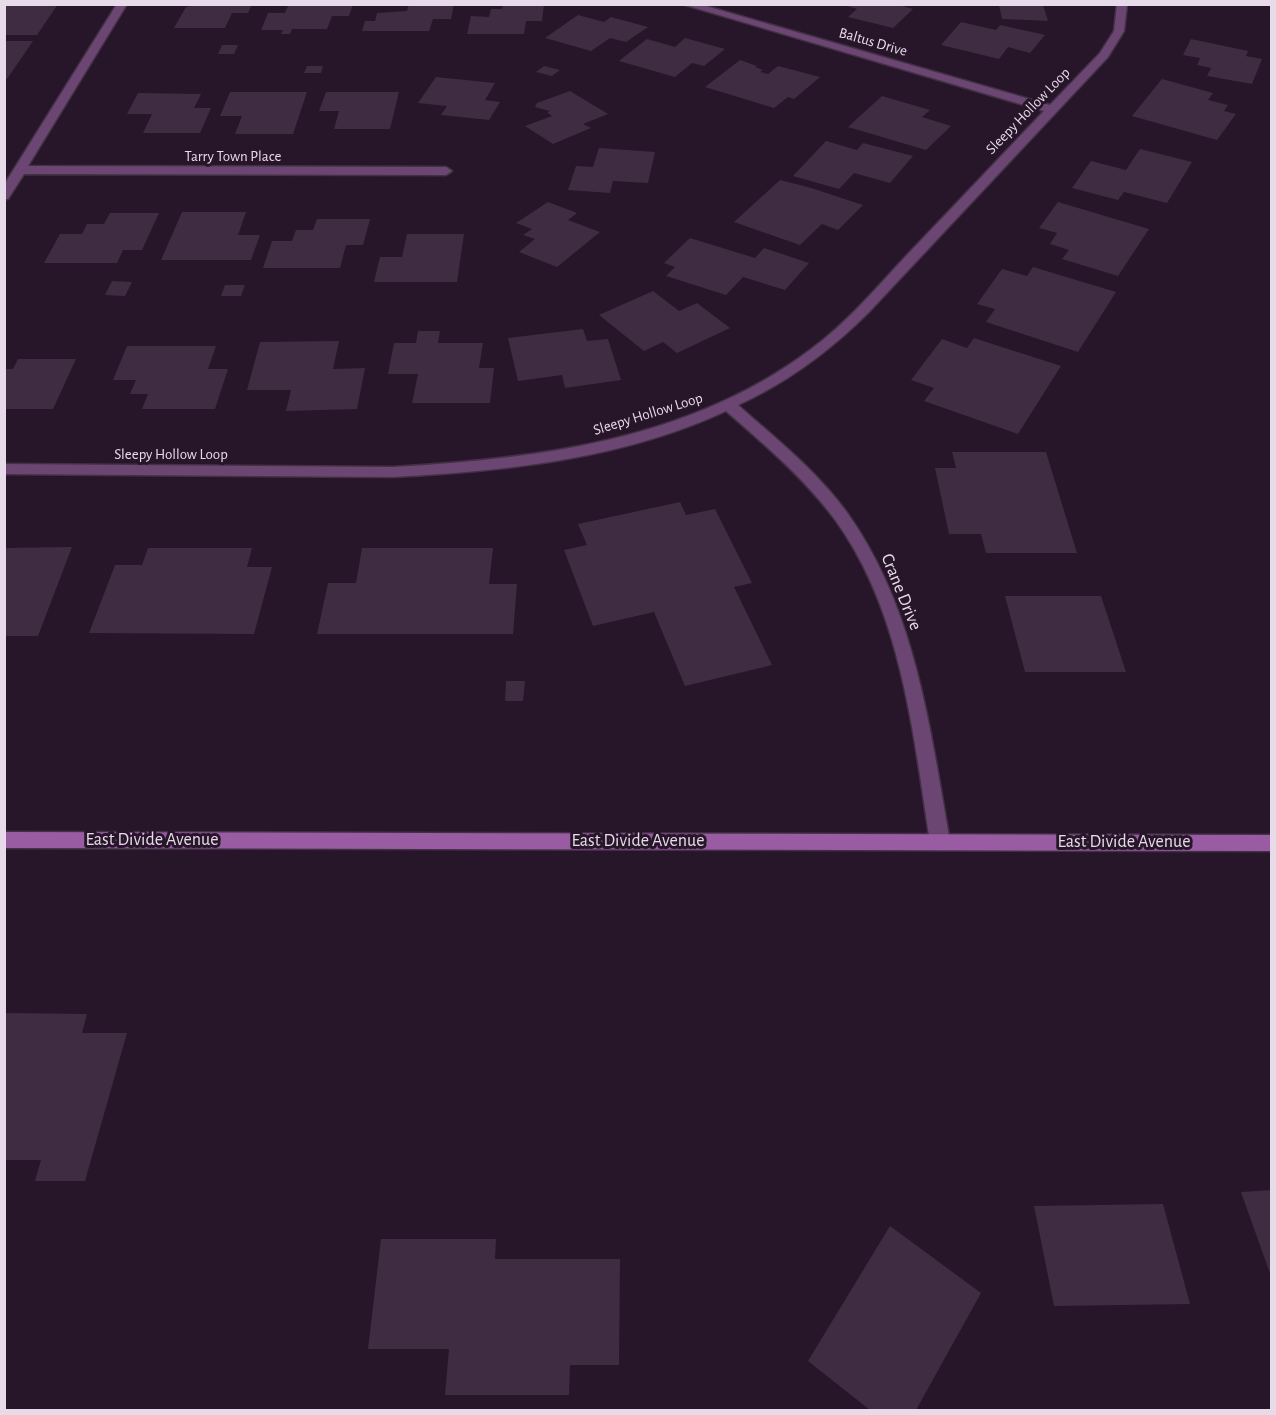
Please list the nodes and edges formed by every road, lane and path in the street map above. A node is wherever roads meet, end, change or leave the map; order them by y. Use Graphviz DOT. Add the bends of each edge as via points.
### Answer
graph roads {
  1 [pos="123,4"];
  2 [pos="687,4"];
  3 [pos="1122,4"];
  4 [pos="1051,109"];
  5 [pos="20,170"];
  6 [pos="446,171"];
  7 [pos="4,196"];
  8 [pos="730,406"];
  9 [pos="4,469"];
  10 [pos="4,840"];
  11 [pos="939,842"];
  12 [pos="1272,843"];
  1 -- 5 [label="street"];
  2 -- 4 [label="street, Baltus Drive"];
  3 -- 4 [label="street, Sleepy Hollow Loop" via="1123,19 1113,43"];
  4 -- 8 [label="street, Sleepy Hollow Loop" via="850,323 801,364"];
  5 -- 6 [label="street, Tarry Town Place"];
  5 -- 7 [label="street"];
  8 -- 9 [label="street, Sleepy Hollow Loop" via="626,441 532,460 451,470"];
  8 -- 11 [label="street, Crane Drive" via="810,481 866,554 884,592 907,664"];
  10 -- 11 [label="street, East Divide Avenue"];
  11 -- 12 [label="street, East Divide Avenue"];
}
